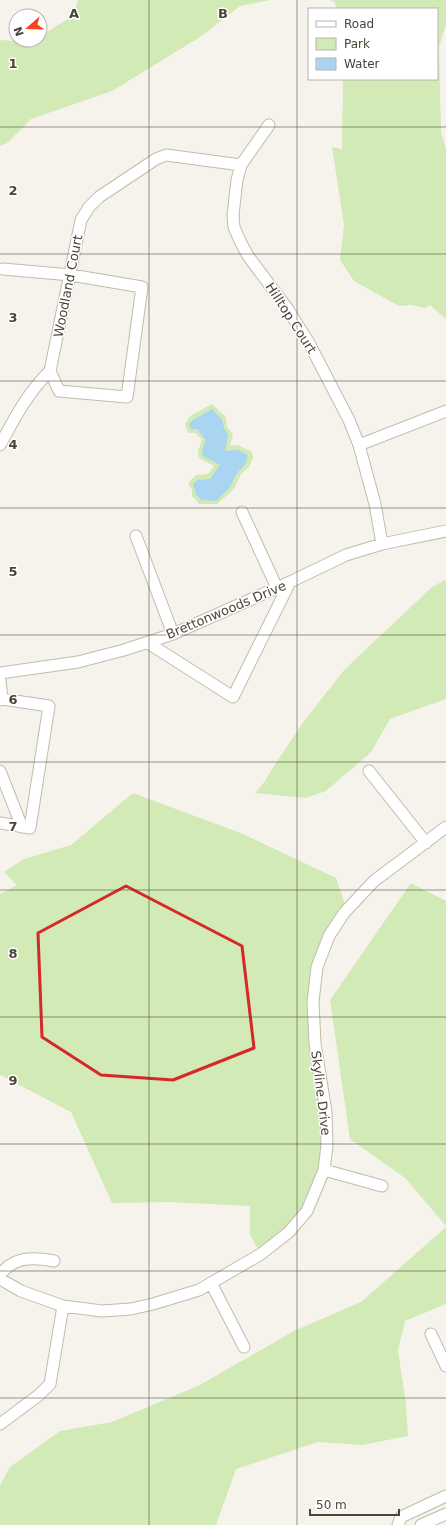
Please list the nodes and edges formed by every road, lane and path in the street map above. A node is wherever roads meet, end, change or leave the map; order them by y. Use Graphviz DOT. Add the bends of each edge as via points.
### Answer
graph roads {
  1 [pos="269,125"];
  2 [pos="241,165"];
  3 [pos="3,269"];
  4 [pos="70,275"];
  5 [pos="50,371"];
  6 [pos="446,411"];
  7 [pos="0,445"];
  8 [pos="359,445"];
  9 [pos="242,512"];
  10 [pos="446,531"];
  11 [pos="136,536"];
  12 [pos="382,544"];
  13 [pos="290,582"];
  14 [pos="277,588"];
  15 [pos="173,634"];
  16 [pos="148,643"];
  17 [pos="0,673"];
  18 [pos="0,680"];
  19 [pos="1,700"];
  20 [pos="0,771"];
  21 [pos="369,771"];
  22 [pos="0,823"];
  23 [pos="22,827"];
  24 [pos="446,827"];
  25 [pos="426,843"];
  26 [pos="324,1170"];
  27 [pos="382,1186"];
  28 [pos="54,1262"];
  29 [pos="0,1276"];
  30 [pos="0,1279"];
  31 [pos="211,1283"];
  32 [pos="63,1306"];
  33 [pos="431,1334"];
  34 [pos="244,1347"];
  35 [pos="446,1366"];
  36 [pos="0,1424"];
  37 [pos="446,1496"];
  38 [pos="446,1514"];
  39 [pos="398,1525"];
  40 [pos="421,1525"];
  1 -- 2 [label="street"];
  2 -- 4 [label="street, Woodland Court" via="166,155 156,159 99,197 89,207 81,220"];
  2 -- 8 [label="street, Hilltop Court" via="233,215 234,227 248,256 310,343"];
  3 -- 4 [label="street"];
  4 -- 5 [label="street, Woodland Court"];
  4 -- 5 [label="street" via="142,287 127,397 59,391"];
  5 -- 7 [label="street" via="39,381 18,411"];
  6 -- 8 [label="street"];
  8 -- 12 [label="street, Hilltop Court" via="375,504"];
  9 -- 14 [label="street"];
  10 -- 12 [label="street, Brettonwoods Drive"];
  11 -- 15 [label="street"];
  12 -- 13 [label="street, Brettonwoods Drive" via="346,555"];
  13 -- 14 [label="street, Brettonwoods Drive"];
  13 -- 16 [label="street" via="233,697"];
  14 -- 15 [label="street, Brettonwoods Drive"];
  15 -- 16 [label="street, Brettonwoods Drive"];
  16 -- 17 [label="street, Brettonwoods Drive" via="78,662"];
  18 -- 19 [label="street"];
  19 -- 23 [label="street" via="49,706 30,828"];
  20 -- 23 [label="street"];
  21 -- 25 [label="street"];
  22 -- 23 [label="street"];
  24 -- 25 [label="street, Skyline Drive"];
  25 -- 26 [label="street, Skyline Drive" via="374,881 344,913 329,936 317,967 313,1002 315,1043 326,1112 327,1146"];
  26 -- 27 [label="street"];
  26 -- 31 [label="street, Skyline Drive" via="306,1211 289,1232 262,1254"];
  28 -- 29 [label="street" via="36,1258 13,1263"];
  30 -- 32 [label="street, Skyline Drive" via="21,1291"];
  31 -- 32 [label="street, Skyline Drive" via="199,1290 131,1309 102,1311"];
  31 -- 34 [label="street"];
  32 -- 36 [label="street" via="50,1384"];
  33 -- 35 [label="street"];
  37 -- 39 [label="street" via="401,1518"];
  38 -- 40 [label="street"];
}
